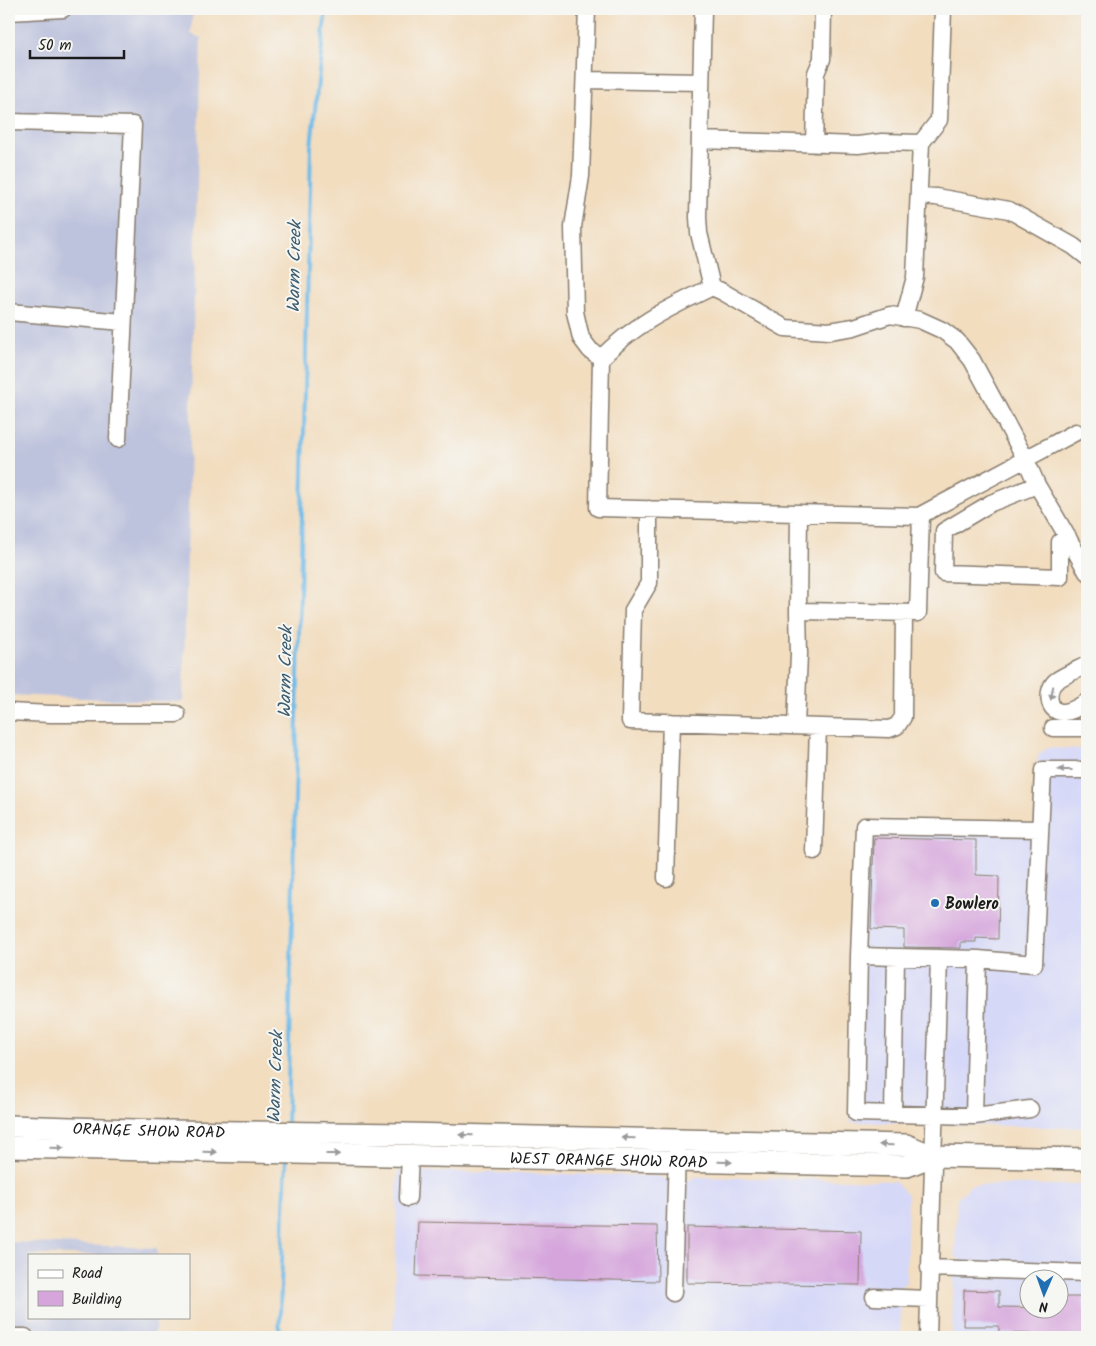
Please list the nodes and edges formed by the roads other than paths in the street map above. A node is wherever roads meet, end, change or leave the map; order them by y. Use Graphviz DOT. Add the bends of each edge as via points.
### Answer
graph roads {
  1 [pos="63,9"];
  2 [pos="587,9"];
  3 [pos="703,9"];
  4 [pos="823,9"];
  5 [pos="943,9"];
  6 [pos="9,12"];
  7 [pos="585,80"];
  8 [pos="701,82"];
  9 [pos="9,122"];
  10 [pos="700,140"];
  11 [pos="921,142"];
  12 [pos="814,144"];
  13 [pos="919,196"];
  14 [pos="1087,256"];
  15 [pos="712,287"];
  16 [pos="9,312"];
  17 [pos="904,318"];
  18 [pos="123,322"];
  19 [pos="601,358"];
  20 [pos="1076,432"];
  21 [pos="118,439"];
  22 [pos="1026,460"];
  23 [pos="1037,485"];
  24 [pos="649,509"];
  25 [pos="799,513"];
  26 [pos="921,515"];
  27 [pos="1079,553"];
  28 [pos="798,611"];
  29 [pos="904,613"];
  30 [pos="1087,665"];
  31 [pos="1087,702"];
  32 [pos="9,712"];
  33 [pos="177,714"];
  34 [pos="671,722"];
  35 [pos="796,726"];
  36 [pos="818,727"];
  37 [pos="1053,728"];
  38 [pos="1087,728"];
  39 [pos="1087,770"];
  40 [pos="1040,829"];
  41 [pos="814,851"];
  42 [pos="666,878"];
  43 [pos="859,956"];
  44 [pos="896,958"];
  45 [pos="939,958"];
  46 [pos="978,959"];
  47 [pos="1030,1109"];
  48 [pos="893,1114"];
  49 [pos="934,1115"];
  50 [pos="974,1116"];
  51 [pos="9,1126"];
  52 [pos="288,1133"];
  53 [pos="677,1140"];
  54 [pos="9,1147"];
  55 [pos="284,1154"];
  56 [pos="406,1155"];
  57 [pos="932,1156"];
  58 [pos="1087,1159"];
  59 [pos="677,1161"];
  60 [pos="408,1198"];
  61 [pos="929,1268"];
  62 [pos="1087,1273"];
  63 [pos="673,1293"];
  64 [pos="874,1297"];
  65 [pos="929,1299"];
  66 [pos="9,1337"];
  67 [pos="25,1337"];
  68 [pos="928,1337"];
  1 -- 6 [label="street"];
  2 -- 7 [label="street"];
  3 -- 8 [label="street"];
  4 -- 12 [label="street" via="822,59 816,73"];
  5 -- 11 [label="street" via="940,120"];
  7 -- 8 [label="street"];
  7 -- 19 [label="street" via="581,176 574,227 575,312 581,338"];
  8 -- 10 [label="street"];
  9 -- 18 [label="street" via="133,125"];
  10 -- 12 [label="street"];
  10 -- 15 [label="street" via="699,233"];
  11 -- 12 [label="street"];
  11 -- 13 [label="street"];
  13 -- 14 [label="street" via="1009,210"];
  13 -- 17 [label="street" via="915,277"];
  15 -- 17 [label="street" via="785,328 829,331 890,315"];
  15 -- 19 [label="street" via="657,314 632,330"];
  16 -- 18 [label="street"];
  17 -- 22 [label="street" via="920,320 957,341 972,360"];
  18 -- 21 [label="street"];
  19 -- 24 [label="street" via="598,508"];
  20 -- 22 [label="street"];
  22 -- 23 [label="street"];
  22 -- 26 [label="street"];
  23 -- 27 [label="street"];
  23 -- 27 [label="street" via="991,503 944,532 944,573 1060,577 1060,542"];
  24 -- 25 [label="street"];
  24 -- 34 [label="street" via="649,584 632,610 630,721"];
  25 -- 26 [label="street"];
  25 -- 28 [label="street"];
  26 -- 29 [label="street" via="918,613"];
  28 -- 29 [label="street"];
  28 -- 35 [label="street"];
  29 -- 36 [label="street" via="902,717 897,726 890,729"];
  30 -- 31 [label="street, one-way" via="1054,682 1050,691 1052,707 1056,711 1069,712"];
  32 -- 33 [label="street"];
  34 -- 35 [label="street"];
  34 -- 42 [label="street"];
  35 -- 36 [label="street"];
  36 -- 41 [label="street"];
  37 -- 38 [label="street"];
  39 -- 40 [label="street, one-way" via="1042,770"];
  40 -- 43 [label="street" via="864,826"];
  40 -- 46 [label="street" via="1034,964"];
  43 -- 44 [label="street"];
  43 -- 48 [label="street" via="856,1113"];
  44 -- 45 [label="street"];
  44 -- 48 [label="street"];
  45 -- 46 [label="street"];
  45 -- 49 [label="street"];
  46 -- 50 [label="street"];
  47 -- 50 [label="street"];
  48 -- 49 [label="street"];
  49 -- 50 [label="street"];
  49 -- 57 [label="street"];
  51 -- 52 [label="main road, ORANGE SHOW ROAD"];
  53 -- 52 [label="main road, WEST ORANGE SHOW ROAD, one-way"];
  57 -- 53 [label="main road, WEST ORANGE SHOW ROAD, one-way" via="906,1145"];
  53 -- 59 [label="street"];
  54 -- 55 [label="main road, ORANGE SHOW ROAD, one-way"];
  55 -- 56 [label="main road, WEST ORANGE SHOW ROAD, one-way"];
  56 -- 59 [label="main road, WEST ORANGE SHOW ROAD"];
  56 -- 60 [label="street"];
  57 -- 58 [label="main road, WEST ORANGE SHOW ROAD"];
  59 -- 57 [label="main road, WEST ORANGE SHOW ROAD, one-way" via="907,1166"];
  57 -- 61 [label="street"];
  59 -- 63 [label="street"];
  61 -- 62 [label="street"];
  61 -- 65 [label="street"];
  64 -- 65 [label="street"];
  65 -- 68 [label="street"];
  66 -- 67 [label="street"];
}
